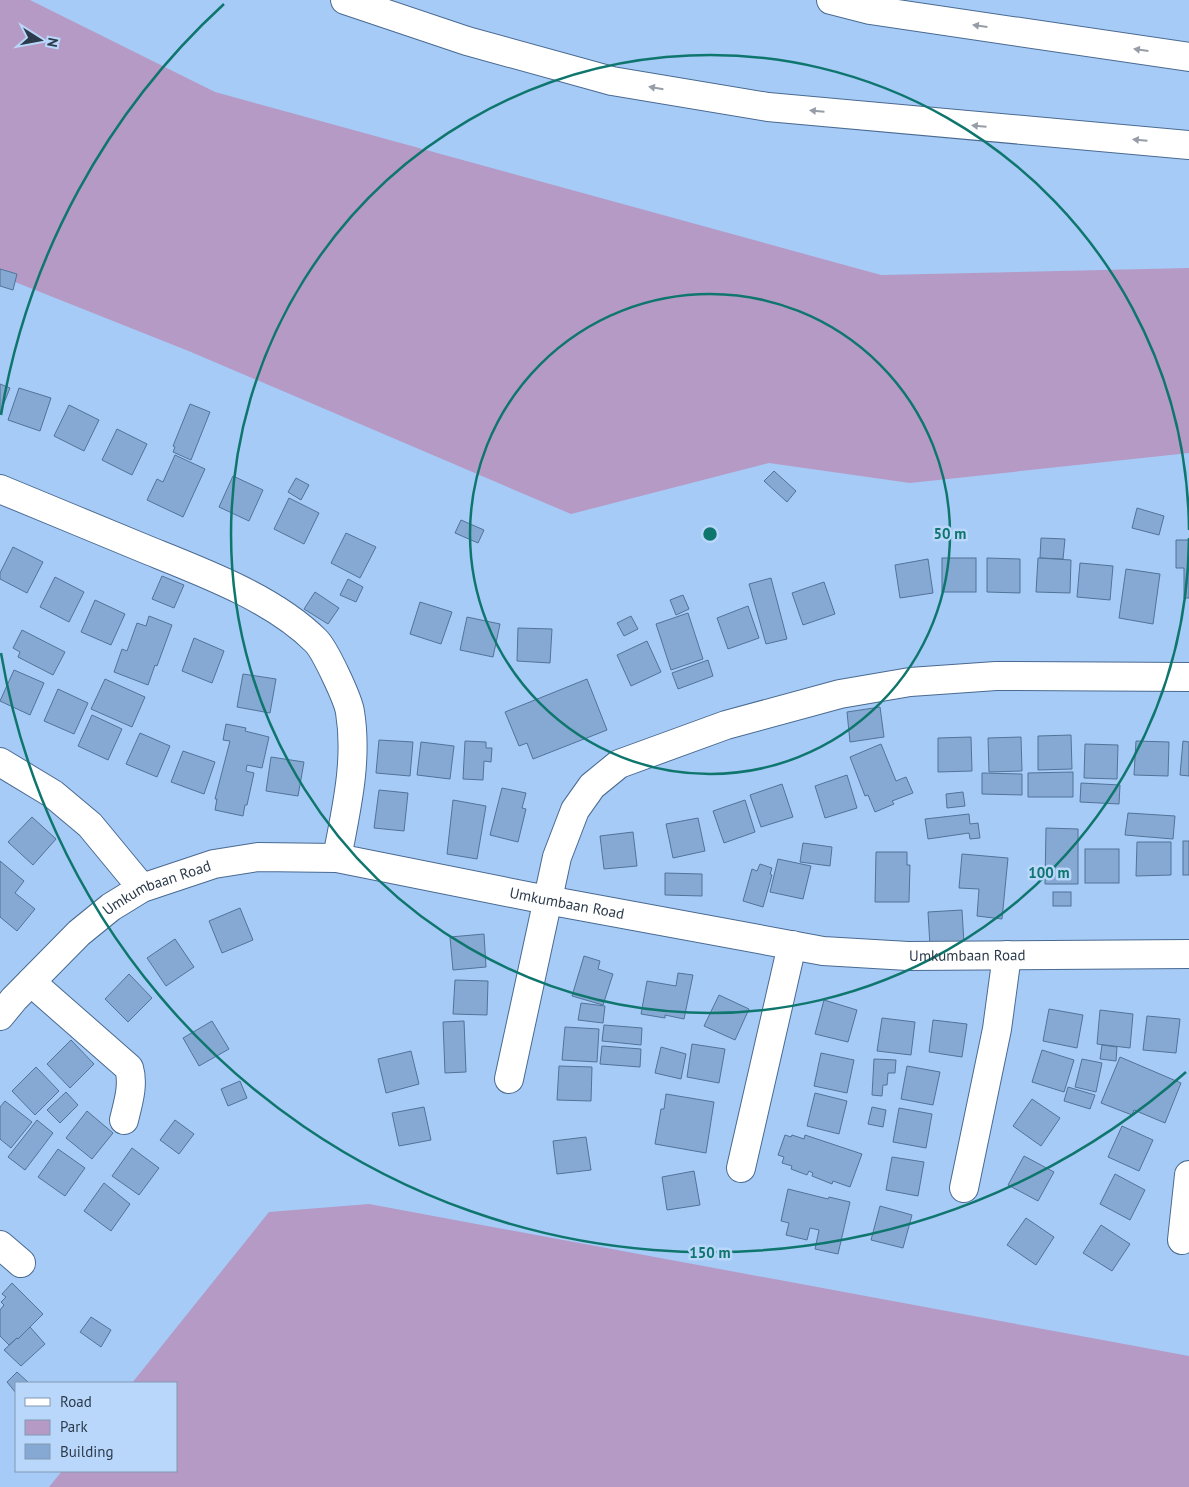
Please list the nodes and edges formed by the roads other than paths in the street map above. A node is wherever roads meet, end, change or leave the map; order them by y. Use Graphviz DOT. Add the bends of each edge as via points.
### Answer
graph roads {
  1 [pos="345,0"];
  2 [pos="831,0"];
  3 [pos="1189,57"];
  4 [pos="1189,145"];
  5 [pos="0,488"];
  6 [pos="1189,677"];
  7 [pos="0,762"];
  8 [pos="337,858"];
  9 [pos="142,888"];
  10 [pos="547,900"];
  11 [pos="792,945"];
  12 [pos="1189,954"];
  13 [pos="1007,956"];
  14 [pos="31,982"];
  15 [pos="0,1016"];
  16 [pos="509,1079"];
  17 [pos="124,1120"];
  18 [pos="741,1168"];
  19 [pos="1189,1175"];
  20 [pos="964,1188"];
  21 [pos="1182,1240"];
  22 [pos="0,1245"];
  23 [pos="21,1262"];
  4 -- 1 [label="main road, one-way" via="768,107 622,82 468,41"];
  3 -- 2 [label="main road, one-way" via="870,10"];
  5 -- 8 [label="main road" via="228,585 286,615 318,642 350,710 353,742 351,785"];
  6 -- 10 [label="main road" via="996,676 910,682 840,694 717,728 619,764 592,786 575,810 557,857"];
  7 -- 9 [label="main road" via="53,794 90,825"];
  8 -- 9 [label="main road, Umkumbaan Road" via="258,857 214,864"];
  8 -- 10 [label="main road, Umkumbaan Road"];
  9 -- 14 [label="main road, Umkumbaan Road" via="111,907 79,934"];
  10 -- 11 [label="main road, Umkumbaan Road"];
  10 -- 16 [label="main road"];
  11 -- 13 [label="main road, Umkumbaan Road" via="823,951 908,956"];
  11 -- 18 [label="main road"];
  12 -- 13 [label="main road, Umkumbaan Road"];
  13 -- 20 [label="main road" via="997,1029"];
  14 -- 15 [label="main road, Umkumbaan Road"];
  14 -- 17 [label="main road" via="129,1068 131,1088"];
  19 -- 21 [label="main road"];
  22 -- 23 [label="main road"];
}
